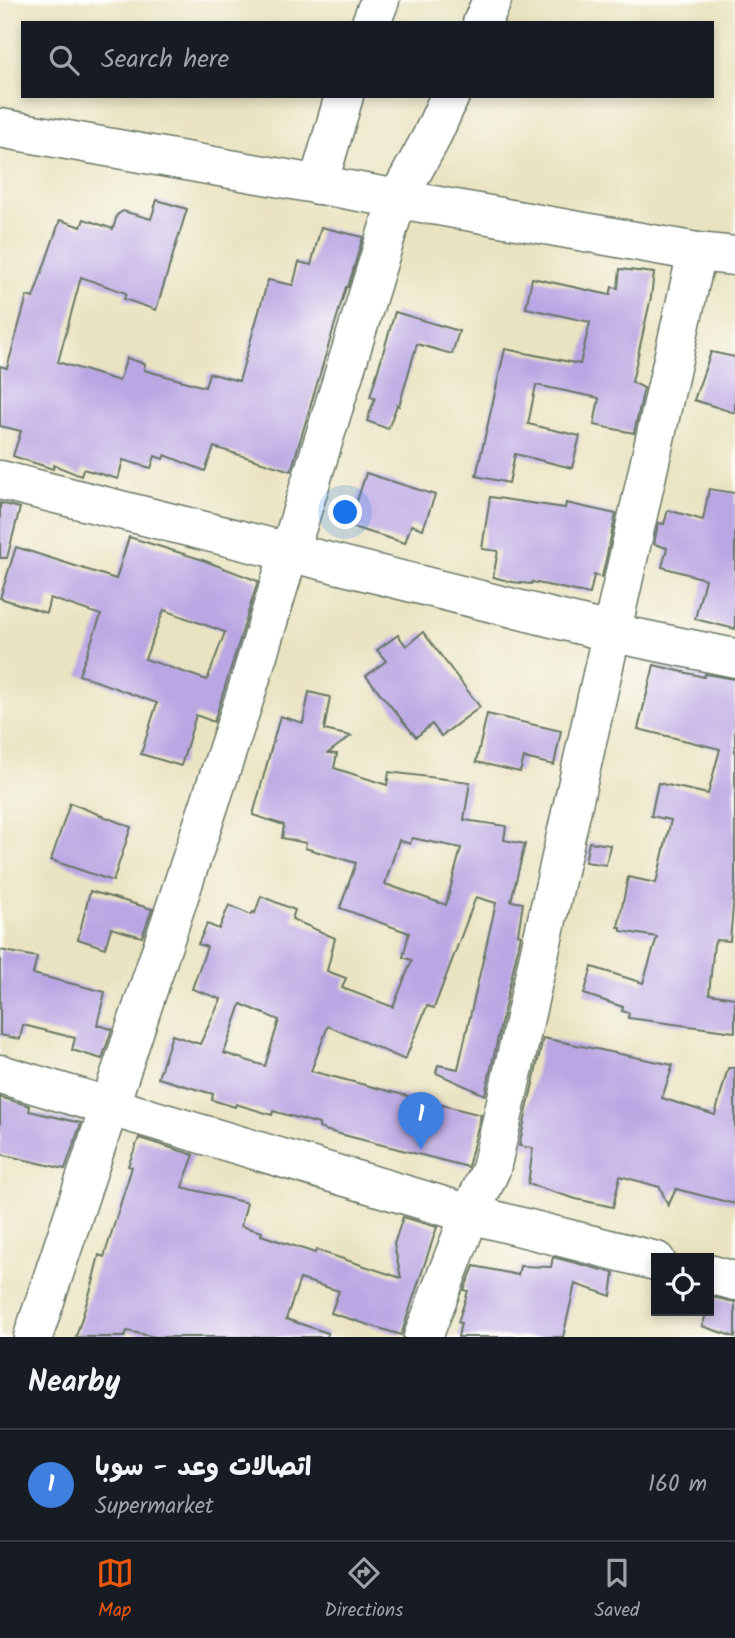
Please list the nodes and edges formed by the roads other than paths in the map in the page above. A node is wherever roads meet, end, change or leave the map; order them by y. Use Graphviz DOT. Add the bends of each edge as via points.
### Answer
graph roads {
  1 [pos="380,0"];
  2 [pos="492,0"];
  3 [pos="373,21"];
  4 [pos="483,21"];
  5 [pos="343,98"];
  6 [pos="449,98"];
  7 [pos="0,128"];
  8 [pos="317,186"];
  9 [pos="397,200"];
  10 [pos="698,252"];
  11 [pos="735,256"];
  12 [pos="0,480"];
  13 [pos="290,552"];
  14 [pos="612,633"];
  15 [pos="735,658"];
  16 [pos="0,1074"];
  17 [pos="109,1105"];
  18 [pos="470,1214"];
  19 [pos="651,1260"];
  20 [pos="714,1275"];
  21 [pos="735,1281"];
  22 [pos="33,1337"];
  23 [pos="423,1337"];
  1 -- 3 [label="street"];
  2 -- 4 [label="street"];
  5 -- 8 [label="street"];
  6 -- 9 [label="street"];
  7 -- 8 [label="street"];
  8 -- 9 [label="street"];
  9 -- 10 [label="street"];
  9 -- 13 [label="street"];
  10 -- 11 [label="street"];
  10 -- 14 [label="street"];
  12 -- 13 [label="street"];
  13 -- 14 [label="street"];
  13 -- 17 [label="street"];
  14 -- 15 [label="street"];
  14 -- 18 [label="street" via="500,1133 491,1169"];
  16 -- 17 [label="street"];
  17 -- 18 [label="street"];
  17 -- 22 [label="street"];
  18 -- 19 [label="street"];
  18 -- 23 [label="street"];
  20 -- 21 [label="street"];
}
